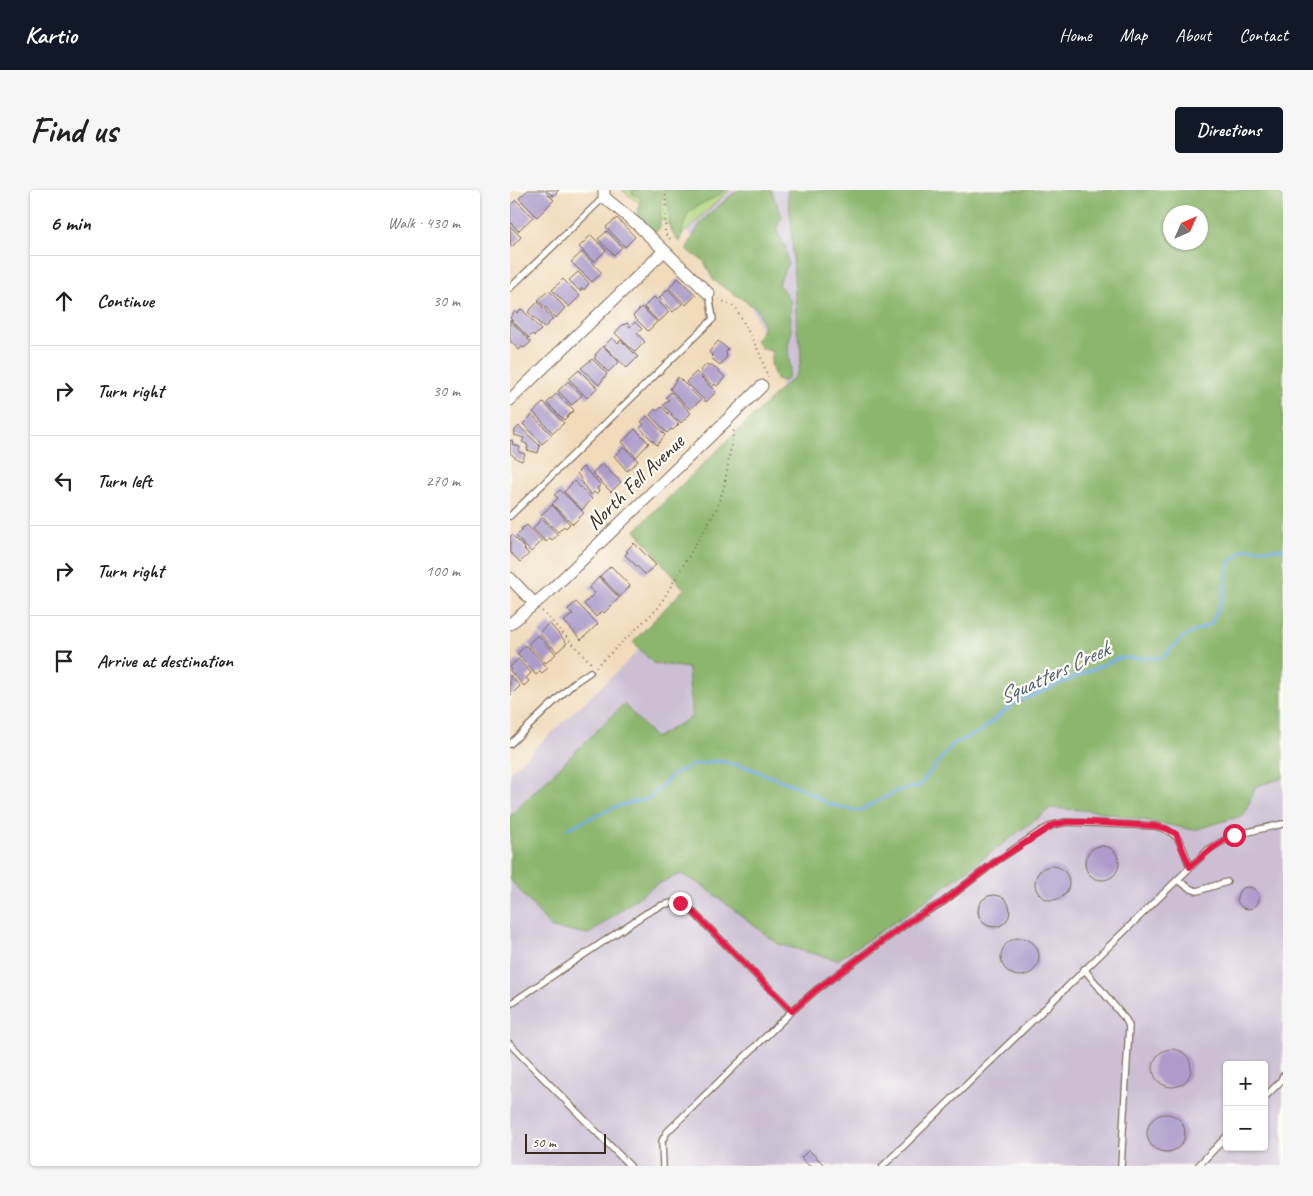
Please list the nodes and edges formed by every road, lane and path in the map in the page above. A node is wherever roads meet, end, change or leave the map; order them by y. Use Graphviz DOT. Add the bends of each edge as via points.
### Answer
graph roads {
  1 [pos="604,193"];
  2 [pos="664,251"];
  3 [pos="510,288"];
  4 [pos="709,294"];
  5 [pos="767,374"];
  6 [pos="765,383"];
  7 [pos="510,400"];
  8 [pos="735,424"];
  9 [pos="510,516"];
  10 [pos="510,578"];
  11 [pos="536,606"];
  12 [pos="510,624"];
  13 [pos="590,672"];
  14 [pos="510,744"];
  15 [pos="1283,824"];
  16 [pos="1190,867"];
  17 [pos="1177,880"];
  18 [pos="1227,882"];
  19 [pos="1084,969"];
  20 [pos="510,1004"];
  21 [pos="792,1011"];
  22 [pos="510,1044"];
  23 [pos="1283,1076"];
  24 [pos="1268,1094"];
  25 [pos="1223,1140"];
  26 [pos="630,1166"];
  27 [pos="663,1166"];
  28 [pos="882,1166"];
  29 [pos="1121,1166"];
  30 [pos="1198,1166"];
  1 -- 2 [label="street"];
  1 -- 3 [label="lane"];
  2 -- 4 [label="street"];
  2 -- 7 [label="street"];
  4 -- 9 [label="lane" via="713,319"];
  5 -- 6 [label="path"];
  6 -- 11 [label="street, North Fell Avenue"];
  8 -- 13 [label="path" via="724,487 716,510 658,608"];
  10 -- 11 [label="street"];
  11 -- 12 [label="street, North Fell Avenue"];
  11 -- 13 [label="path" via="590,662"];
  13 -- 14 [label="lane" via="574,683"];
  15 -- 16 [label="lane" via="1234,835 1220,842"];
  16 -- 17 [label="lane"];
  16 -- 21 [label="lane" via="1176,834 1167,829 1083,822 1053,825 995,862 943,902 910,921"];
  17 -- 18 [label="lane" via="1197,891"];
  17 -- 19 [label="lane"];
  19 -- 28 [label="lane"];
  19 -- 29 [label="lane" via="1130,1026"];
  20 -- 21 [label="lane" via="645,914 670,902 687,906"];
  21 -- 27 [label="lane" via="667,1132 662,1141"];
  22 -- 26 [label="lane"];
  23 -- 24 [label="lane"];
  25 -- 30 [label="lane"];
}
